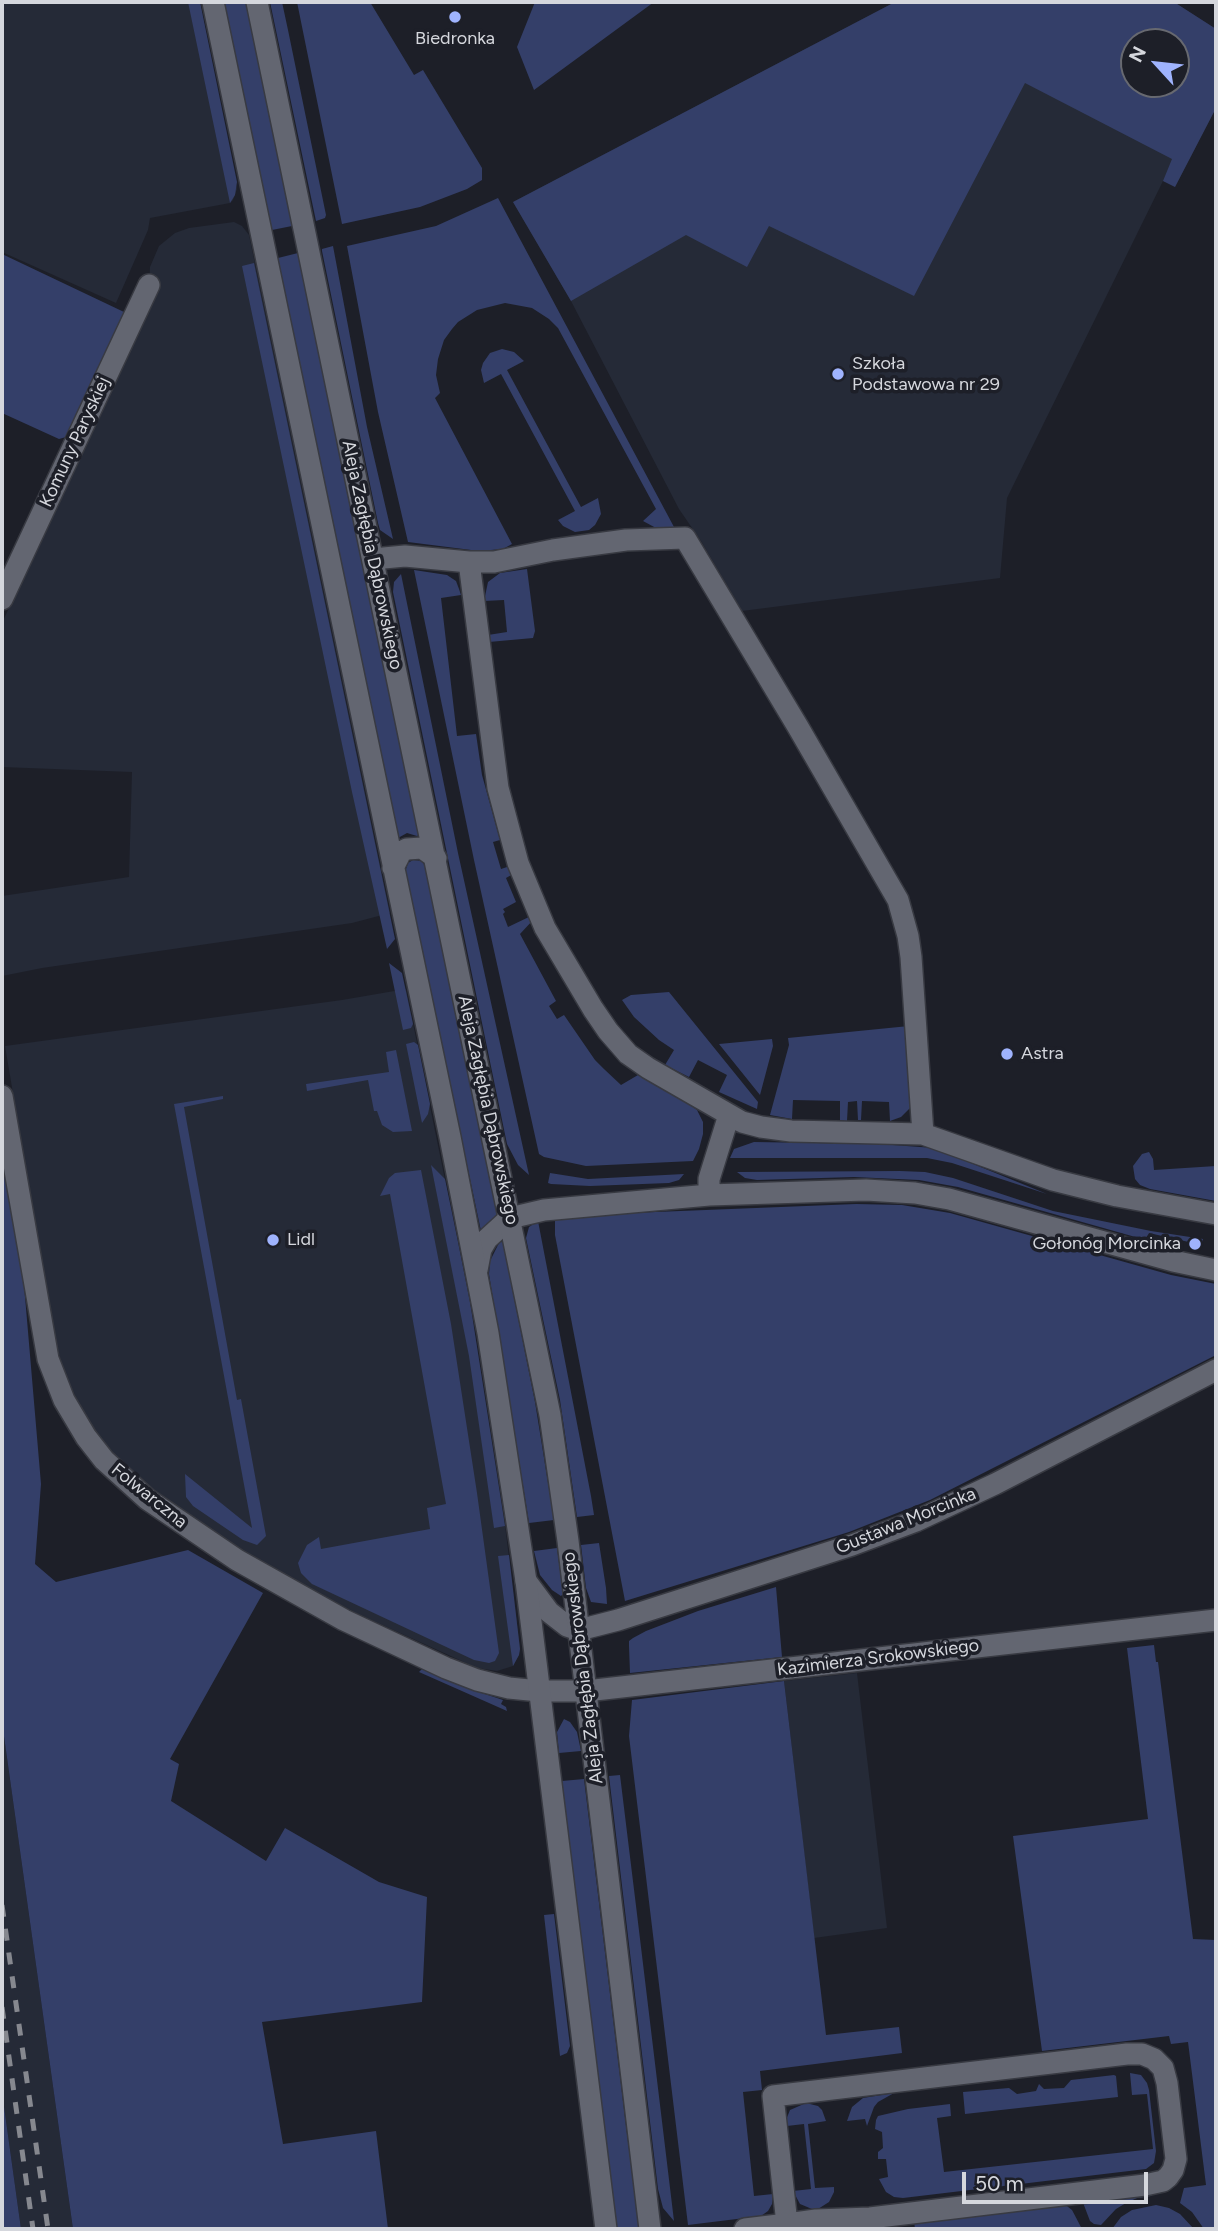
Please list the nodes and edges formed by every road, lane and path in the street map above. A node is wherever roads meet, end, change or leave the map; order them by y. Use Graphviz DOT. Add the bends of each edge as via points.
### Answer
graph roads {
  1 [pos="213,2"];
  2 [pos="257,2"];
  3 [pos="149,285"];
  4 [pos="373,559"];
  5 [pos="469,562"];
  6 [pos="2,599"];
  7 [pos="436,858"];
  8 [pos="393,868"];
  9 [pos="2,1097"];
  10 [pos="729,1115"];
  11 [pos="923,1134"];
  12 [pos="709,1195"];
  13 [pos="1216,1214"];
  14 [pos="509,1218"];
  15 [pos="477,1270"];
  16 [pos="1216,1270"];
  17 [pos="1216,1370"];
  18 [pos="526,1581"];
  19 [pos="1216,1619"];
  20 [pos="579,1630"];
  21 [pos="539,1691"];
  22 [pos="586,1691"];
  23 [pos="787,2224"];
  24 [pos="606,2229"];
  25 [pos="650,2229"];
  26 [pos="745,2229"];
  1 -- 8 [label="street"];
  2 -- 4 [label="street, Aleja Zagłębia Dąbrowskiego"];
  3 -- 6 [label="street, Komuny Paryskiej"];
  4 -- 5 [label="street" via="405,556"];
  4 -- 7 [label="street, Aleja Zagłębia Dąbrowskiego"];
  5 -- 10 [label="street" via="498,788 519,863 545,928 593,1009 628,1054"];
  5 -- 11 [label="street" via="626,540 685,538 898,900 911,957"];
  7 -- 8 [label="street" via="422,848 407,849"];
  7 -- 14 [label="street, Aleja Zagłębia Dąbrowskiego"];
  8 -- 15 [label="street"];
  9 -- 21 [label="street, Folwarczna" via="48,1359 72,1415 104,1460 147,1499 237,1560 344,1620 477,1680"];
  10 -- 11 [label="street" via="761,1127 791,1131"];
  10 -- 12 [label="street" via="709,1179"];
  11 -- 13 [label="street" via="1053,1180"];
  12 -- 14 [label="street" via="544,1210"];
  12 -- 16 [label="street" via="915,1193"];
  14 -- 15 [label="street" via="487,1239"];
  14 -- 20 [label="street, Aleja Zagłębia Dąbrowskiego" via="550,1415"];
  15 -- 18 [label="street"];
  17 -- 20 [label="street, Gustawa Morcinka" via="916,1521"];
  18 -- 20 [label="street" via="549,1612"];
  18 -- 21 [label="street"];
  19 -- 22 [label="street, Kazimierza Srokowskiego"];
  20 -- 22 [label="street, Aleja Zagłębia Dąbrowskiego"];
  21 -- 22 [label="street, Kazimierza Srokowskiego"];
  21 -- 24 [label="street"];
  22 -- 25 [label="street, Aleja Zagłębia Dąbrowskiego"];
  23 -- 23 [label="street" via="1163,2181 1176,2159 1163,2068 1142,2054 1128,2054 773,2096"];
  23 -- 26 [label="street"];
}
